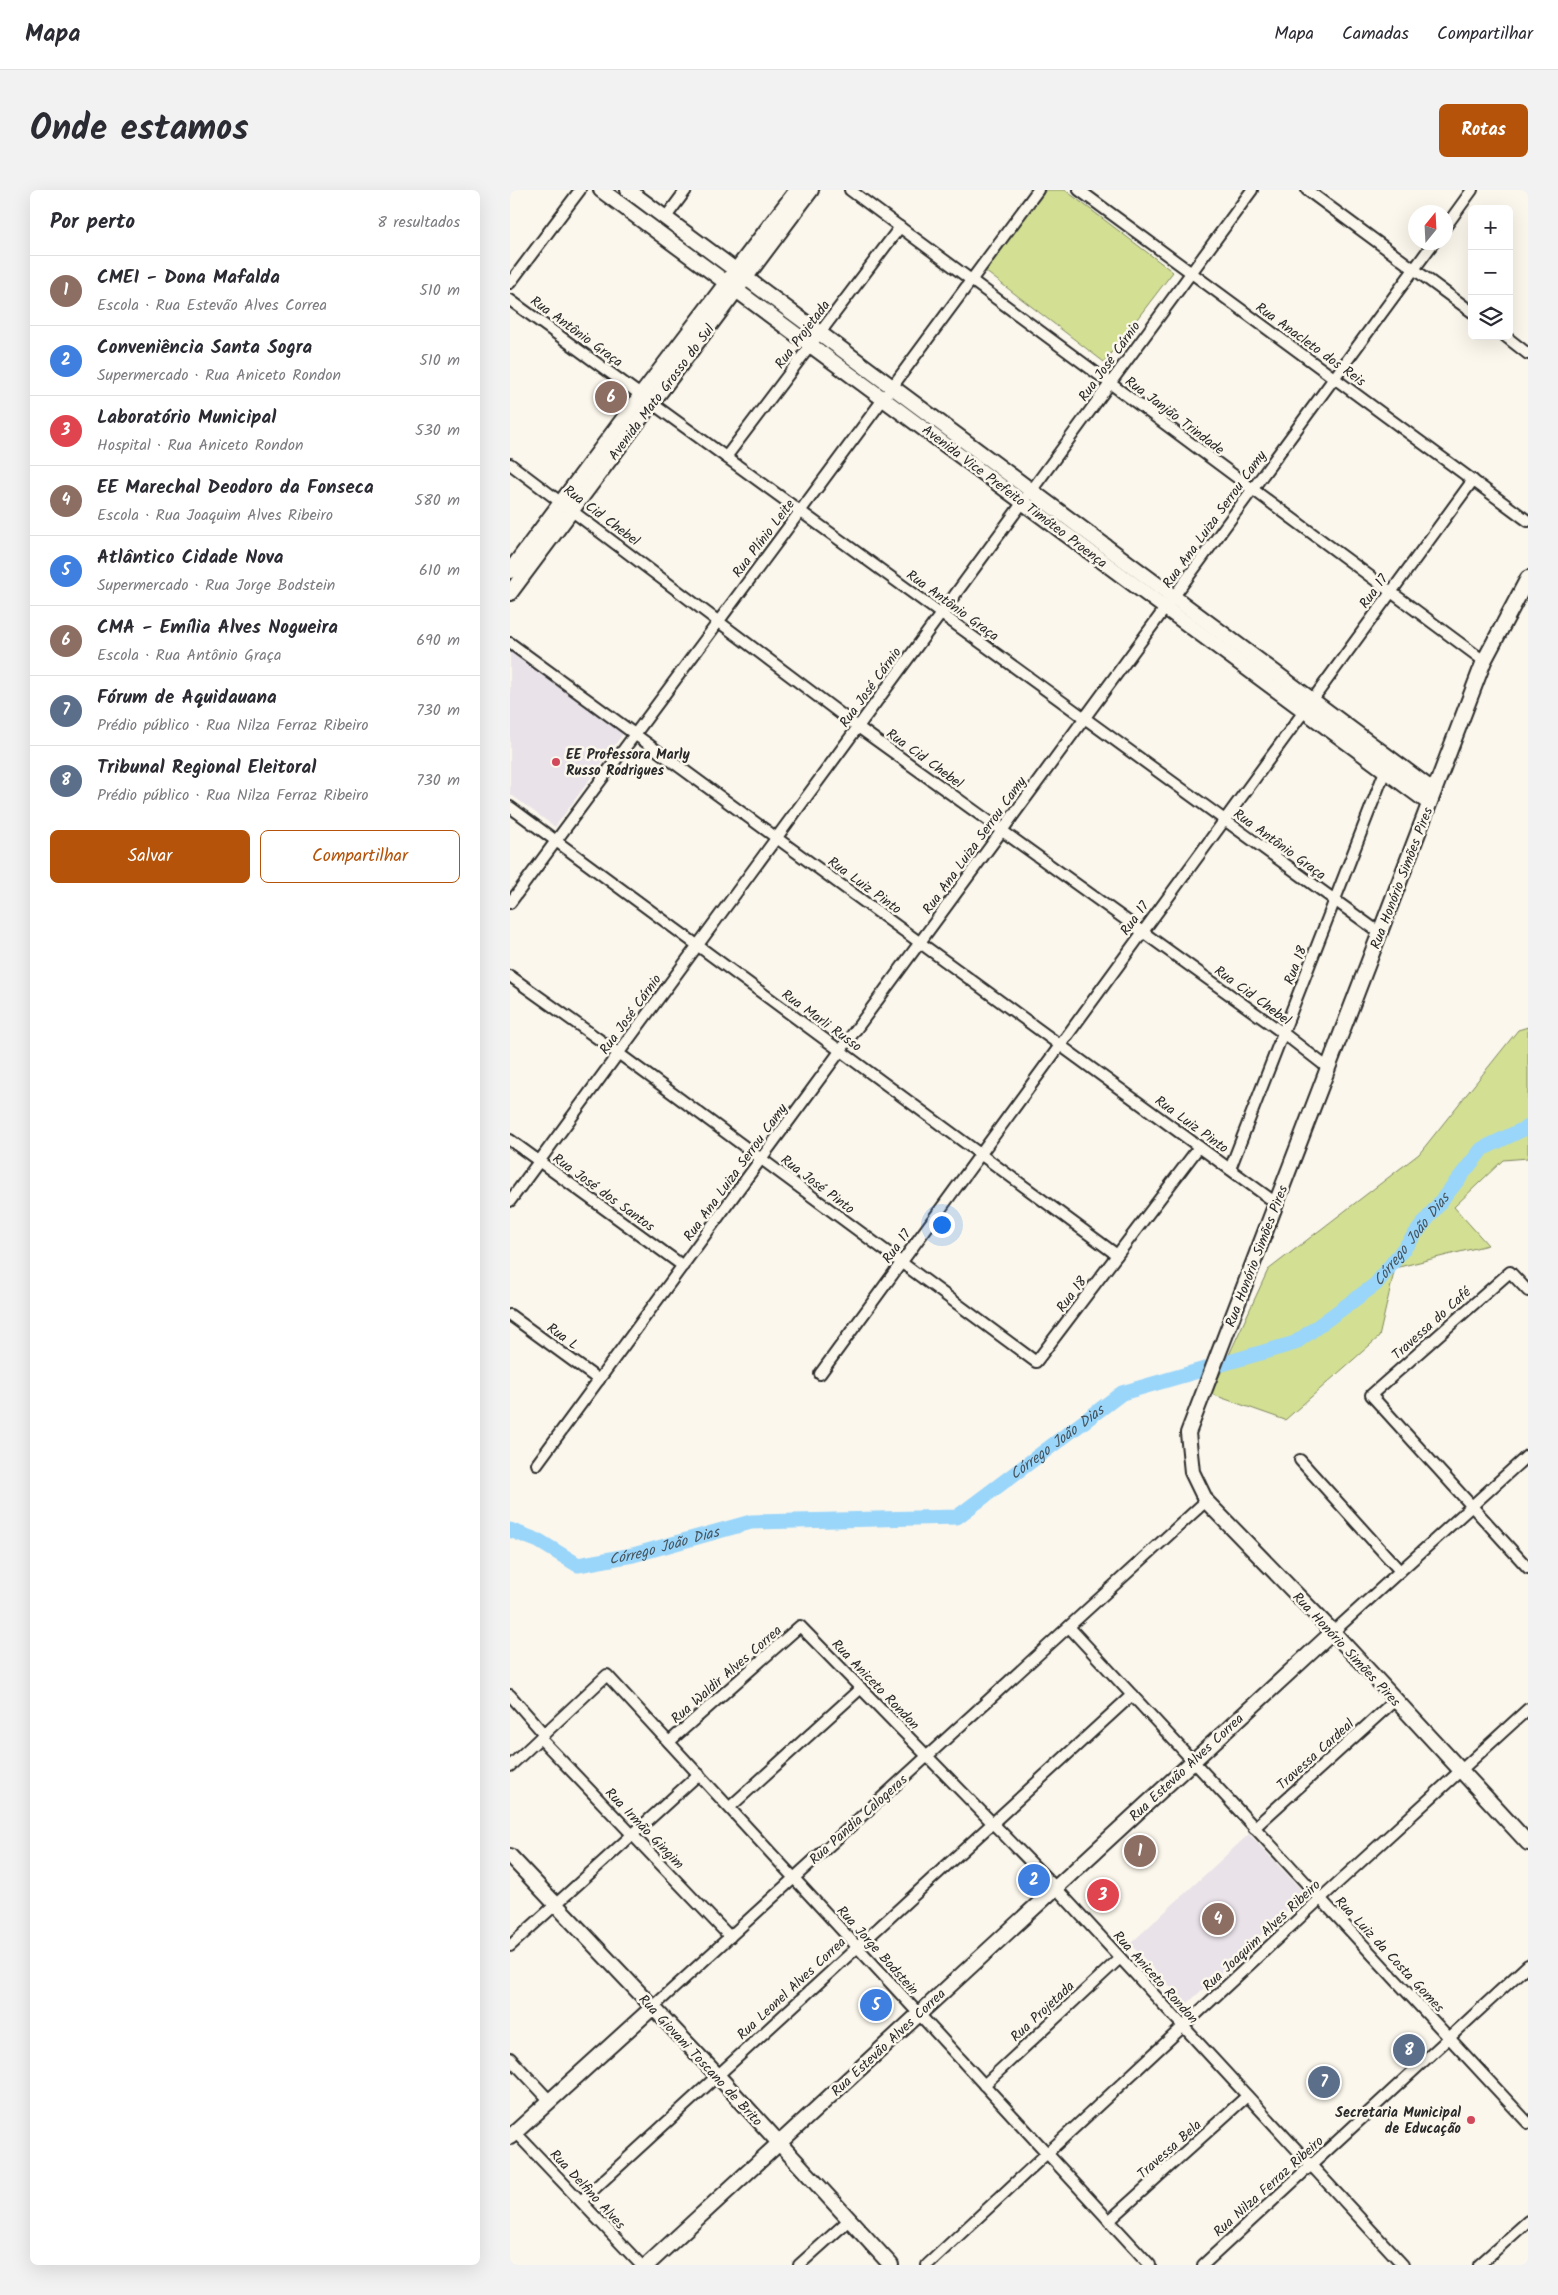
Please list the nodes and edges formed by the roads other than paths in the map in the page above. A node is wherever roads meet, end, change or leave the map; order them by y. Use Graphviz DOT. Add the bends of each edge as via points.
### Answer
graph roads {
  1 [pos="580,190"];
  2 [pos="601,190"];
  3 [pos="628,190"];
  4 [pos="686,190"];
  5 [pos="797,190"];
  6 [pos="811,190"];
  7 [pos="850,190"];
  8 [pos="1038,190"];
  9 [pos="1078,190"];
  10 [pos="1252,190"];
  11 [pos="1308,190"];
  12 [pos="1472,190"];
  13 [pos="1453,216"];
  14 [pos="666,218"];
  15 [pos="900,227"];
  16 [pos="1428,250"];
  17 [pos="1414,269"];
  18 [pos="1191,273"];
  19 [pos="742,274"];
  20 [pos="971,280"];
  21 [pos="510,283"];
  22 [pos="733,286"];
  23 [pos="510,300"];
  24 [pos="1468,309"];
  25 [pos="820,332"];
  26 [pos="1510,340"];
  27 [pos="811,344"];
  28 [pos="1528,354"];
  29 [pos="1334,378"];
  30 [pos="1110,383"];
  31 [pos="892,386"];
  32 [pos="646,398"];
  33 [pos="884,398"];
  34 [pos="726,457"];
  35 [pos="510,464"];
  36 [pos="1473,480"];
  37 [pos="1252,489"];
  38 [pos="1032,490"];
  39 [pos="561,501"];
  40 [pos="1023,502"];
  41 [pos="573,510"];
  42 [pos="800,511"];
  43 [pos="1528,521"];
  44 [pos="510,571"];
  45 [pos="1528,578"];
  46 [pos="1390,591"];
  47 [pos="510,594"];
  48 [pos="1170,602"];
  49 [pos="941,614"];
  50 [pos="719,621"];
  51 [pos="510,643"];
  52 [pos="1484,661"];
  53 [pos="1307,705"];
  54 [pos="1085,718"];
  55 [pos="858,727"];
  56 [pos="635,734"];
  57 [pos="1385,771"];
  58 [pos="1431,797"];
  59 [pos="510,807"];
  60 [pos="1224,819"];
  61 [pos="1002,831"];
  62 [pos="776,838"];
  63 [pos="556,841"];
  64 [pos="1334,900"];
  65 [pos="510,903"];
  66 [pos="1142,932"];
  67 [pos="1380,933"];
  68 [pos="920,943"];
  69 [pos="697,945"];
  70 [pos="510,976"];
  71 [pos="1283,1033"];
  72 [pos="1060,1045"];
  73 [pos="840,1051"];
  74 [pos="618,1053"];
  75 [pos="1328,1068"];
  76 [pos="510,1140"];
  77 [pos="1199,1147"];
  78 [pos="980,1154"];
  79 [pos="761,1159"];
  80 [pos="539,1161"];
  81 [pos="1230,1169"];
  82 [pos="510,1201"];
  83 [pos="1276,1203"];
  84 [pos="1117,1255"];
  85 [pos="901,1262"];
  86 [pos="683,1266"];
  87 [pos="1528,1291"];
  88 [pos="510,1315"];
  89 [pos="1036,1362"];
  90 [pos="820,1374"];
  91 [pos="599,1380"];
  92 [pos="1528,1454"];
  93 [pos="1300,1460"];
  94 [pos="537,1464"];
  95 [pos="1206,1501"];
  96 [pos="1472,1506"];
  97 [pos="1528,1568"];
  98 [pos="1400,1571"];
  99 [pos="800,1626"];
  100 [pos="1068,1627"];
  101 [pos="1332,1632"];
  102 [pos="861,1688"];
  103 [pos="510,1695"];
  104 [pos="1132,1695"];
  105 [pos="1395,1700"];
  106 [pos="1528,1709"];
  107 [pos="542,1736"];
  108 [pos="669,1742"];
  109 [pos="927,1756"];
  110 [pos="1192,1761"];
  111 [pos="510,1766"];
  112 [pos="1460,1771"];
  113 [pos="699,1774"];
  114 [pos="730,1807"];
  115 [pos="992,1822"];
  116 [pos="1254,1828"];
  117 [pos="633,1835"];
  118 [pos="1528,1843"];
  119 [pos="510,1856"];
  120 [pos="794,1878"];
  121 [pos="1056,1887"];
  122 [pos="1320,1899"];
  123 [pos="556,1904"];
  124 [pos="730,1936"];
  125 [pos="510,1946"];
  126 [pos="857,1947"];
  127 [pos="1120,1958"];
  128 [pos="1528,1964"];
  129 [pos="652,2008"];
  130 [pos="918,2014"];
  131 [pos="1183,2026"];
  132 [pos="1450,2039"];
  133 [pos="510,2058"];
  134 [pos="717,2075"];
  135 [pos="984,2085"];
  136 [pos="1247,2096"];
  137 [pos="550,2101"];
  138 [pos="1528,2124"];
  139 [pos="513,2135"];
  140 [pos="778,2143"];
  141 [pos="1046,2153"];
  142 [pos="1311,2166"];
  143 [pos="581,2201"];
  144 [pos="850,2220"];
  145 [pos="1109,2221"];
  146 [pos="1528,2221"];
  147 [pos="641,2265"];
  148 [pos="647,2265"];
  149 [pos="799,2265"];
  150 [pos="891,2265"];
  151 [pos="926,2265"];
  152 [pos="1150,2265"];
  153 [pos="1203,2265"];
  154 [pos="1403,2265"];
  155 [pos="1479,2265"];
  1 -- 21 [label="street"];
  2 -- 22 [label="main road, Avenida Vice Prefeito Timóteo Proença"];
  3 -- 14 [label="main road, Avenida Vice Prefeito Timóteo Proença"];
  4 -- 14 [label="street"];
  5 -- 19 [label="main road, Avenida Mato Grosso do Sul"];
  6 -- 19 [label="main road, Avenida Mato Grosso do Sul"];
  7 -- 15 [label="street, Rua Janjão Trindade"];
  8 -- 20 [label="street, Rua Plínio Leite"];
  9 -- 18 [label="street, Rua Anacleto dos Reis"];
  10 -- 18 [label="street, Rua José Cárnio"];
  11 -- 17 [label="street"];
  12 -- 13 [label="street"];
  14 -- 19 [label="main road, Avenida Vice Prefeito Timóteo Proença"];
  15 -- 20 [label="street, Rua Janjão Trindade"];
  15 -- 25 [label="street, Rua Projetada"];
  16 -- 17 [label="street, Rua Ana Luiza Serrou Camy"];
  17 -- 24 [label="street"];
  17 -- 29 [label="street, Rua Ana Luiza Serrou Camy"];
  18 -- 29 [label="street, Rua Anacleto dos Reis"];
  18 -- 30 [label="street, Rua José Cárnio"];
  19 -- 22 [label="main road, Avenida Mato Grosso do Sul"];
  19 -- 25 [label="main road, Avenida Vice Prefeito Timóteo Proença"];
  20 -- 30 [label="street, Rua Janjão Trindade"];
  20 -- 31 [label="street, Rua Plínio Leite"];
  22 -- 27 [label="main road, Avenida Vice Prefeito Timóteo Proença"];
  22 -- 32 [label="main road, Avenida Mato Grosso do Sul"];
  23 -- 32 [label="street, Rua Antônio Graça"];
  25 -- 27 [label="street, Rua Projetada"];
  25 -- 31 [label="main road, Avenida Vice Prefeito Timóteo Proença"];
  26 -- 28 [label="street"];
  27 -- 33 [label="main road, Avenida Vice Prefeito Timóteo Proença"];
  27 -- 34 [label="street, Rua Projetada"];
  29 -- 36 [label="street, Rua Anacleto dos Reis"];
  29 -- 37 [label="street, Rua Ana Luiza Serrou Camy"];
  30 -- 37 [label="street, Rua Janjão Trindade"];
  30 -- 38 [label="street, Rua José Cárnio"];
  31 -- 33 [label="street, Rua Plínio Leite"];
  31 -- 38 [label="main road, Avenida Vice Prefeito Timóteo Proença"];
  32 -- 34 [label="street, Rua Antônio Graça"];
  32 -- 39 [label="main road, Avenida Mato Grosso do Sul"];
  32 -- 41 [label="main road, Avenida Mato Grosso do Sul"];
  33 -- 40 [label="main road, Avenida Vice Prefeito Timóteo Proença"];
  33 -- 42 [label="street, Rua Plínio Leite"];
  34 -- 42 [label="street, Rua Antônio Graça"];
  35 -- 39 [label="street, Rua Cid Chebel"];
  36 -- 43 [label="street, Rua Anacleto dos Reis"];
  36 -- 46 [label="street, Rua 17"];
  37 -- 46 [label="street, Rua Janjão Trindade"];
  37 -- 48 [label="street, Rua Ana Luiza Serrou Camy"];
  38 -- 40 [label="street, Rua José Cárnio"];
  38 -- 48 [label="main road, Avenida Vice Prefeito Timóteo Proença"];
  39 -- 41 [label="street, Rua Cid Chebel"];
  39 -- 44 [label="main road, Avenida Mato Grosso do Sul"];
  40 -- 48 [label="main road, Avenida Vice Prefeito Timóteo Proença"];
  40 -- 49 [label="street, Rua José Cárnio"];
  41 -- 47 [label="main road, Avenida Mato Grosso do Sul"];
  41 -- 50 [label="street, Rua Cid Chebel"];
  42 -- 49 [label="street, Rua Antônio Graça"];
  42 -- 50 [label="street, Rua Plínio Leite"];
  45 -- 52 [label="main road, Rua Honório Simões Pires"];
  46 -- 52 [label="street, Rua Janjão Trindade"];
  46 -- 53 [label="street, Rua 17"];
  48 -- 53 [label="main road, Avenida Vice Prefeito Timóteo Proença"];
  48 -- 54 [label="street, Rua Ana Luiza Serrou Camy"];
  49 -- 54 [label="street, Rua Antônio Graça"];
  49 -- 55 [label="street, Rua José Cárnio"];
  50 -- 55 [label="street, Rua Cid Chebel"];
  50 -- 56 [label="street, Rua Plínio Leite"];
  51 -- 56 [label="street, Rua Luiz Pinto"];
  52 -- 58 [label="main road, Rua Honório Simões Pires"];
  53 -- 57 [label="main road, Avenida Vice Prefeito Timóteo Proença"];
  53 -- 58 [label="main road, Avenida Vice Prefeito Timóteo Proença"];
  53 -- 60 [label="street, Rua 17"];
  54 -- 60 [label="street, Rua Antônio Graça"];
  54 -- 61 [label="street, Rua Ana Luiza Serrou Camy"];
  55 -- 61 [label="street, Rua Cid Chebel"];
  55 -- 62 [label="street, Rua José Cárnio"];
  56 -- 62 [label="street, Rua Luiz Pinto"];
  56 -- 63 [label="street, Rua Plínio Leite"];
  57 -- 58 [label="main road, Avenida Vice Prefeito Timóteo Proença"];
  57 -- 64 [label="street, Rua 18"];
  58 -- 67 [label="main road, Rua Honório Simões Pires"];
  59 -- 63 [label="street, Rua Marli Russo"];
  60 -- 64 [label="street, Rua Antônio Graça"];
  60 -- 66 [label="street, Rua 17"];
  61 -- 66 [label="street, Rua Cid Chebel"];
  61 -- 68 [label="street, Rua Ana Luiza Serrou Camy"];
  62 -- 68 [label="street, Rua Luiz Pinto"];
  62 -- 69 [label="street, Rua José Cárnio"];
  63 -- 65 [label="street, Rua Plínio Leite"];
  63 -- 69 [label="street, Rua Marli Russo"];
  64 -- 67 [label="street, Rua Antônio Graça"];
  64 -- 71 [label="street, Rua 18"];
  66 -- 71 [label="street, Rua Cid Chebel"];
  66 -- 72 [label="street, Rua 17"];
  67 -- 75 [label="main road, Rua Honório Simões Pires"];
  68 -- 72 [label="street, Rua Luiz Pinto"];
  68 -- 73 [label="street, Rua Ana Luiza Serrou Camy"];
  69 -- 73 [label="street, Rua Marli Russo"];
  69 -- 74 [label="street, Rua José Cárnio"];
  70 -- 74 [label="street, Rua José Pinto"];
  71 -- 75 [label="street, Rua Cid Chebel"];
  71 -- 81 [label="street, Rua 18"];
  72 -- 77 [label="street, Rua Luiz Pinto"];
  72 -- 78 [label="street, Rua 17"];
  73 -- 78 [label="street, Rua Marli Russo"];
  73 -- 79 [label="street, Rua Ana Luiza Serrou Camy"];
  74 -- 79 [label="street, Rua José Pinto"];
  74 -- 80 [label="street, Rua José Cárnio"];
  75 -- 83 [label="main road, Rua Honório Simões Pires"];
  76 -- 80 [label="street, Rua José dos Santos"];
  77 -- 81 [label="street, Rua Luiz Pinto"];
  77 -- 84 [label="street, Rua 18"];
  78 -- 84 [label="street, Rua Marli Russo"];
  78 -- 85 [label="street, Rua 17"];
  79 -- 85 [label="street, Rua José Pinto"];
  79 -- 86 [label="street, Rua Ana Luiza Serrou Camy"];
  80 -- 82 [label="street, Rua José Cárnio"];
  80 -- 86 [label="street, Rua José dos Santos"];
  81 -- 83 [label="street, Rua Luiz Pinto"];
  83 -- 95 [label="main road, Rua Honório Simões Pires" via="1188,1433 1192,1472"];
  84 -- 89 [label="street, Rua 18"];
  85 -- 89 [label="street, Rua José Pinto"];
  85 -- 90 [label="street, Rua 17"];
  86 -- 91 [label="street, Rua Ana Luiza Serrou Camy"];
  87 -- 96 [label="street, Travessa do Café" via="1510,1272 1371,1395"];
  88 -- 91 [label="street, Rua L"];
  91 -- 94 [label="street, Rua Ana Luiza Serrou Camy"];
  92 -- 96 [label="street, Rua Estevão Alves Correa"];
  93 -- 98 [label="street"];
  95 -- 100 [label="street, Rua Pandia Calogeras"];
  95 -- 101 [label="main road, Rua Honório Simões Pires"];
  96 -- 97 [label="street"];
  96 -- 98 [label="street, Rua Estevão Alves Correa"];
  98 -- 101 [label="street, Rua Estevão Alves Correa"];
  99 -- 102 [label="street, Rua Aniceto Rondon"];
  99 -- 108 [label="street, Rua Waldir Alves Correa"];
  100 -- 104 [label="street, Rua Luiz da Costa Gomes"];
  100 -- 109 [label="street, Rua Pandia Calogeras"];
  101 -- 105 [label="main road, Rua Honório Simões Pires"];
  101 -- 110 [label="main road, Rua Estevão Alves Correa"];
  102 -- 109 [label="street, Rua Aniceto Rondon"];
  102 -- 114 [label="street"];
  103 -- 107 [label="street, Rua Irmão Gingim"];
  104 -- 110 [label="street, Rua Luiz da Costa Gomes"];
  104 -- 115 [label="street, Rua Leonel Alves Correa"];
  105 -- 112 [label="main road, Rua Honório Simões Pires"];
  105 -- 116 [label="street, Travessa Cardeal"];
  106 -- 112 [label="street, Rua Joaquim Alves Ribeiro"];
  107 -- 108 [label="street, Rua Jorge Bodstein" via="607,1675"];
  107 -- 111 [label="street"];
  107 -- 117 [label="street, Rua Irmão Gingim"];
  108 -- 113 [label="street, Rua Jorge Bodstein"];
  109 -- 115 [label="street, Rua Aniceto Rondon"];
  109 -- 120 [label="street, Rua Pandia Calogeras"];
  110 -- 116 [label="street, Rua Luiz da Costa Gomes"];
  110 -- 121 [label="main road, Rua Estevão Alves Correa"];
  112 -- 118 [label="main road, Rua Honório Simões Pires"];
  112 -- 122 [label="street, Rua Joaquim Alves Ribeiro"];
  113 -- 114 [label="street, Rua Jorge Bodstein"];
  113 -- 117 [label="street"];
  114 -- 120 [label="street, Rua Jorge Bodstein"];
  115 -- 121 [label="street, Rua Aniceto Rondon"];
  115 -- 126 [label="street, Rua Leonel Alves Correa"];
  116 -- 122 [label="street, Rua Luiz da Costa Gomes"];
  117 -- 123 [label="street"];
  117 -- 124 [label="street, Rua Irmão Gingim"];
  119 -- 123 [label="main road, Rua Giovani Toscano de Brito"];
  120 -- 124 [label="street, Rua Pandia Calogeras"];
  120 -- 126 [label="street, Rua Jorge Bodstein"];
  121 -- 127 [label="street, Rua Aniceto Rondon"];
  121 -- 130 [label="main road, Rua Estevão Alves Correa"];
  122 -- 131 [label="street, Rua Joaquim Alves Ribeiro"];
  122 -- 132 [label="street, Rua Luiz da Costa Gomes"];
  123 -- 125 [label="street"];
  123 -- 129 [label="main road, Rua Giovani Toscano de Brito"];
  124 -- 129 [label="street, Rua Pandia Calogeras"];
  126 -- 130 [label="street, Rua Jorge Bodstein"];
  126 -- 134 [label="street, Rua Leonel Alves Correa"];
  127 -- 131 [label="street, Rua Aniceto Rondon"];
  127 -- 135 [label="street, Rua Projetada"];
  128 -- 132 [label="street, Rua Nilza Ferraz Ribeiro"];
  129 -- 134 [label="main road, Rua Giovani Toscano de Brito"];
  129 -- 137 [label="main road, Rua Pandia Calogeras"];
  130 -- 135 [label="street, Rua Jorge Bodstein"];
  130 -- 140 [label="main road, Rua Estevão Alves Correa"];
  131 -- 136 [label="street, Rua Aniceto Rondon"];
  131 -- 141 [label="street, Rua Joaquim Alves Ribeiro"];
  132 -- 138 [label="street, Rua Luiz da Costa Gomes"];
  132 -- 142 [label="street, Rua Nilza Ferraz Ribeiro"];
  133 -- 137 [label="street"];
  134 -- 140 [label="main road, Rua Giovani Toscano de Brito"];
  134 -- 143 [label="street, Rua Leonel Alves Correa"];
  135 -- 141 [label="street, Rua Jorge Bodstein"];
  136 -- 142 [label="street, Rua Aniceto Rondon"];
  136 -- 145 [label="street, Travessa Bela"];
  137 -- 139 [label="main road, Rua Pandia Calogeras"];
  139 -- 143 [label="street, Rua Delfino Alves"];
  140 -- 144 [label="main road, Rua Giovani Toscano de Brito"];
  140 -- 148 [label="main road, Rua Estevão Alves Correa"];
  141 -- 145 [label="street, Rua Jorge Bodstein"];
  141 -- 151 [label="street, Rua Joaquim Alves Ribeiro"];
  142 -- 153 [label="street, Rua Nilza Ferraz Ribeiro"];
  142 -- 154 [label="street, Rua Aniceto Rondon"];
  143 -- 147 [label="street, Rua Delfino Alves"];
  144 -- 149 [label="street"];
  144 -- 150 [label="main road, Rua Giovani Toscano de Brito"];
  145 -- 152 [label="street, Rua Jorge Bodstein"];
  146 -- 155 [label="street"];
}
